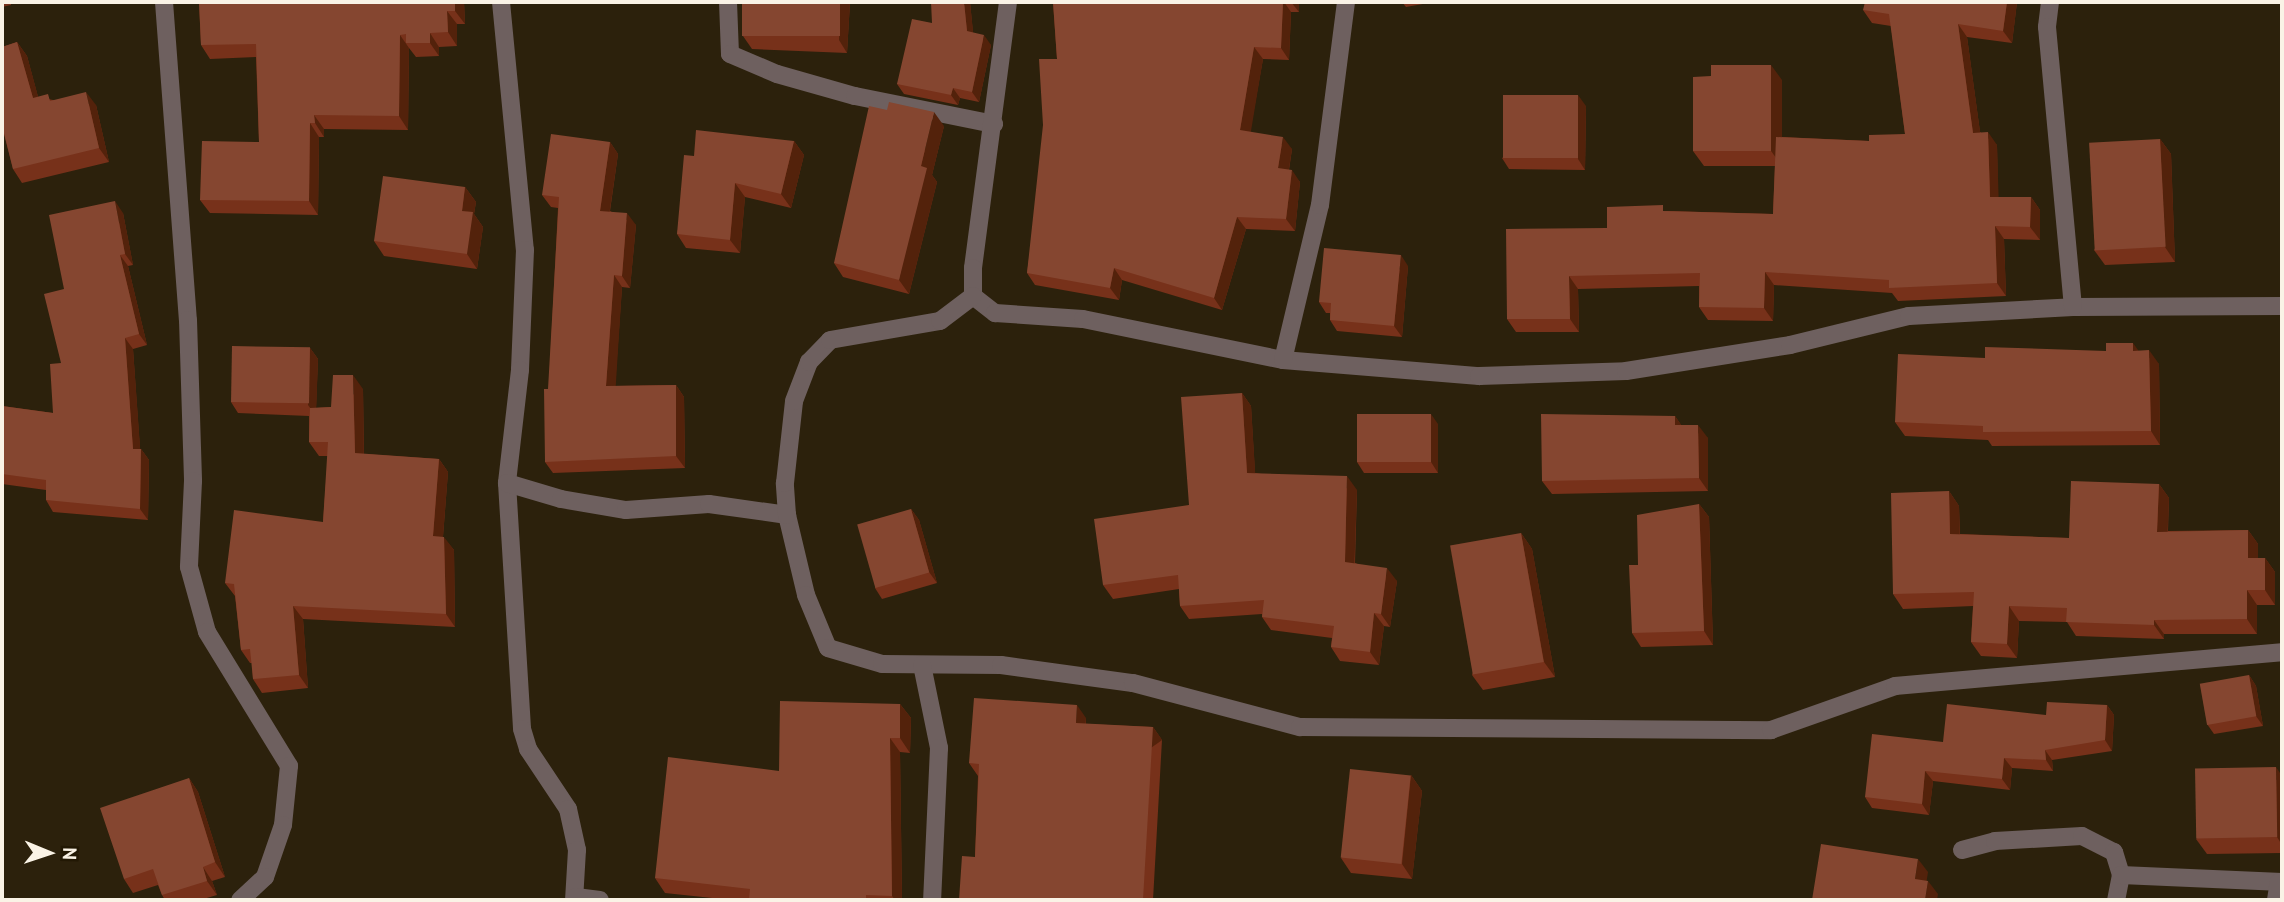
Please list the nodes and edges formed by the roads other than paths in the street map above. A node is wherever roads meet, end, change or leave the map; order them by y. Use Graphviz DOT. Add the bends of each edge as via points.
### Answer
graph roads {
  1 [pos="164,2"];
  2 [pos="501,2"];
  3 [pos="728,2"];
  4 [pos="1009,2"];
  5 [pos="1346,2"];
  6 [pos="2050,2"];
  7 [pos="994,124"];
  8 [pos="973,296"];
  9 [pos="2282,306"];
  10 [pos="2073,307"];
  11 [pos="1283,360"];
  12 [pos="507,483"];
  13 [pos="787,514"];
  14 [pos="2282,652"];
  15 [pos="922,665"];
  16 [pos="1962,850"];
  17 [pos="2122,875"];
  18 [pos="2279,888"];
  19 [pos="575,899"];
  20 [pos="240,900"];
  21 [pos="600,900"];
  22 [pos="932,900"];
  23 [pos="2116,900"];
  1 -- 20 [label="street" via="188,320 193,481 189,567 207,632 289,766 283,825 265,877"];
  2 -- 12 [label="street" via="525,250 520,370"];
  3 -- 7 [label="street" via="730,54 776,74 855,96"];
  4 -- 7 [label="street"];
  5 -- 11 [label="street" via="1320,205"];
  6 -- 10 [label="street" via="2047,27"];
  7 -- 8 [label="street"];
  8 -- 11 [label="street" via="995,313 1083,319"];
  8 -- 13 [label="street" via="940,321 830,340 809,362 794,401 785,483"];
  9 -- 10 [label="street"];
  10 -- 11 [label="street" via="1909,316 1790,345 1626,371 1479,376"];
  12 -- 13 [label="street" via="561,499 626,510 709,505"];
  12 -- 19 [label="street" via="522,729 528,748 568,809 577,850"];
  13 -- 15 [label="street" via="806,595 828,648 882,664"];
  14 -- 15 [label="street" via="1895,686 1772,730 1300,727 1132,683 1000,665"];
  15 -- 22 [label="street" via="939,748"];
  16 -- 17 [label="street" via="1995,841 2082,836 2114,852"];
  17 -- 18 [label="street"];
  17 -- 23 [label="street"];
  19 -- 21 [label="street"];
}
